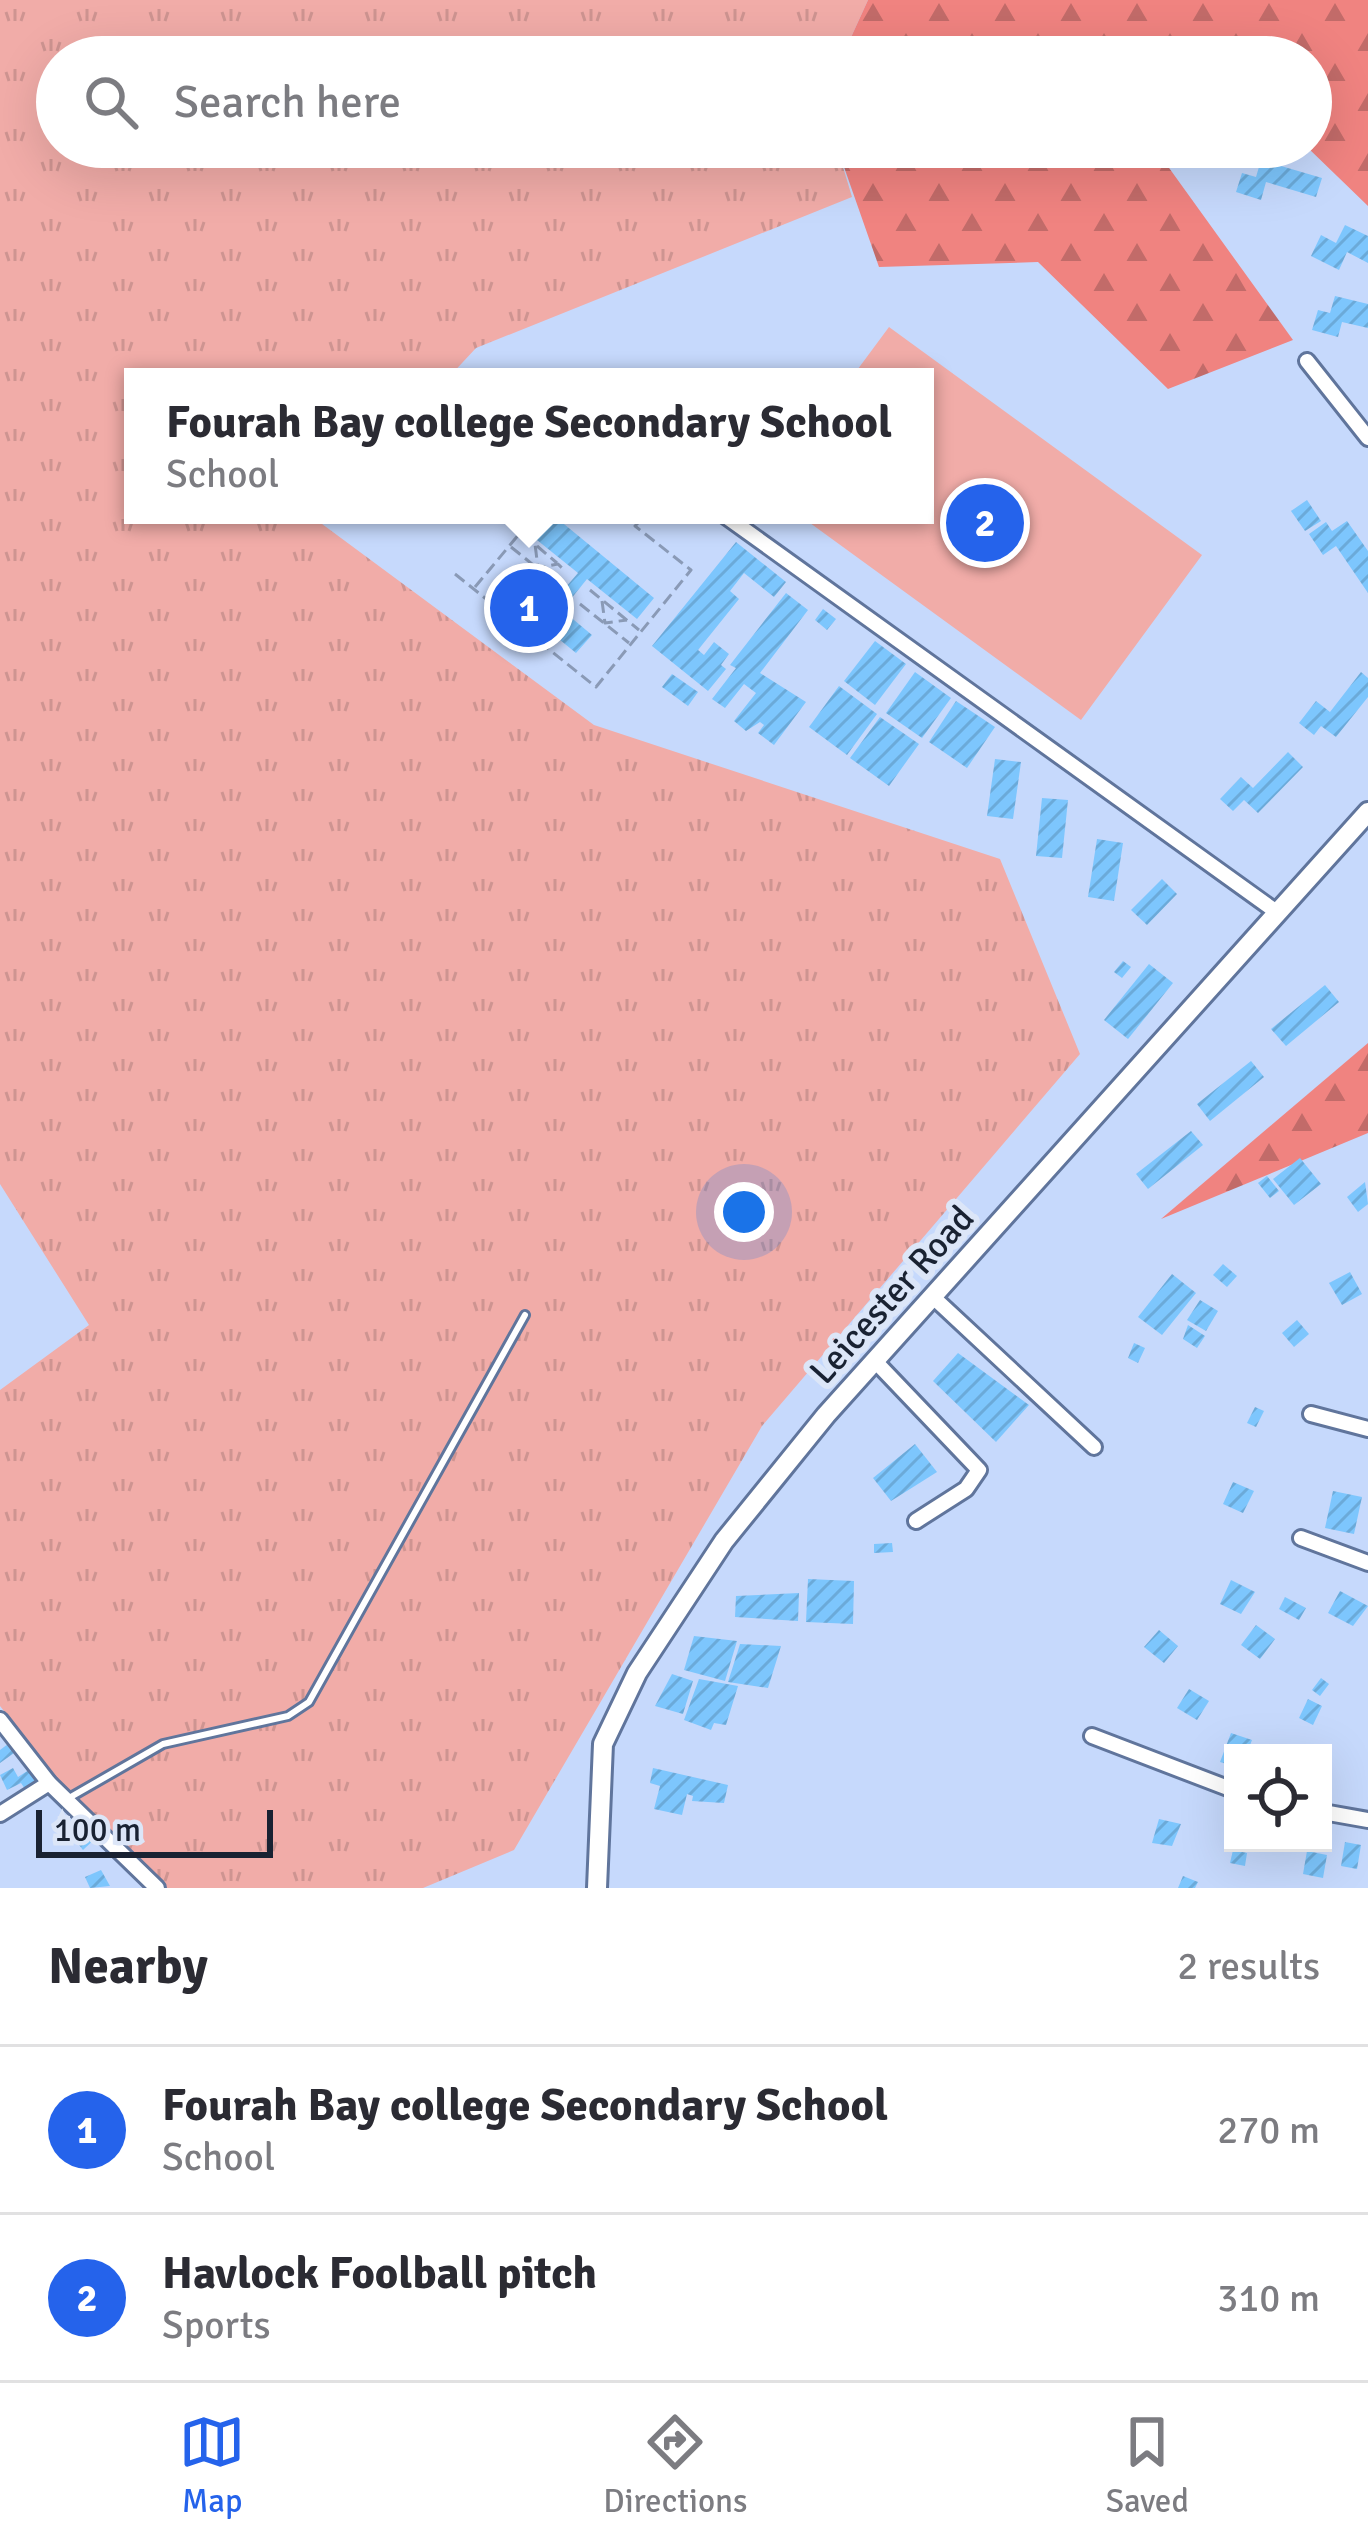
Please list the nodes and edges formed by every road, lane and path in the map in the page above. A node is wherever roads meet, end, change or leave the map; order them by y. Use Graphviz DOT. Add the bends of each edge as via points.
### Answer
graph roads {
  1 [pos="1307,361"];
  2 [pos="1368,438"];
  3 [pos="528,524"];
  4 [pos="632,524"];
  5 [pos="737,524"];
  6 [pos="635,526"];
  7 [pos="521,532"];
  8 [pos="535,544"];
  9 [pos="509,546"];
  10 [pos="538,568"];
  11 [pos="455,574"];
  12 [pos="552,580"];
  13 [pos="474,589"];
  14 [pos="590,590"];
  15 [pos="602,599"];
  16 [pos="580,604"];
  17 [pos="626,620"];
  18 [pos="604,623"];
  19 [pos="641,632"];
  20 [pos="630,644"];
  21 [pos="1368,812"];
  22 [pos="1277,913"];
  23 [pos="932,1296"];
  24 [pos="525,1315"];
  25 [pos="875,1361"];
  26 [pos="1311,1414"];
  27 [pos="1368,1429"];
  28 [pos="1094,1447"];
  29 [pos="916,1521"];
  30 [pos="1301,1538"];
  31 [pos="1368,1563"];
  32 [pos="0,1720"];
  33 [pos="1092,1736"];
  34 [pos="50,1783"];
  35 [pos="1224,1787"];
  36 [pos="65,1799"];
  37 [pos="0,1814"];
  38 [pos="1332,1814"];
  39 [pos="1368,1820"];
  40 [pos="157,1888"];
  41 [pos="597,1888"];
  1 -- 2 [label="street"];
  3 -- 7 [label="path"];
  4 -- 6 [label="path"];
  5 -- 22 [label="street"];
  6 -- 19 [label="path" via="691,569"];
  7 -- 8 [label="path"];
  7 -- 9 [label="path"];
  8 -- 10 [label="path"];
  8 -- 10 [label="path" via="561,566"];
  9 -- 10 [label="path"];
  9 -- 13 [label="path"];
  10 -- 12 [label="path"];
  11 -- 13 [label="path"];
  13 -- 20 [label="path" via="596,687"];
  14 -- 15 [label="path"];
  15 -- 17 [label="path"];
  15 -- 18 [label="path"];
  16 -- 18 [label="path"];
  17 -- 18 [label="path"];
  17 -- 19 [label="path"];
  18 -- 20 [label="path"];
  19 -- 20 [label="path"];
  21 -- 22 [label="street, Leicester Road"];
  22 -- 23 [label="street, Leicester Road"];
  23 -- 25 [label="street, Leicester Road"];
  23 -- 28 [label="street"];
  24 -- 36 [label="lane" via="309,1702 288,1717 163,1744"];
  25 -- 29 [label="street" via="979,1471 966,1489"];
  25 -- 41 [label="street, Leicester Road" via="724,1541 626,1693 604,1744"];
  26 -- 27 [label="street"];
  30 -- 31 [label="street"];
  32 -- 34 [label="street"];
  33 -- 35 [label="street"];
  34 -- 36 [label="street"];
  34 -- 37 [label="street"];
  36 -- 40 [label="street"];
  38 -- 39 [label="street"];
}
